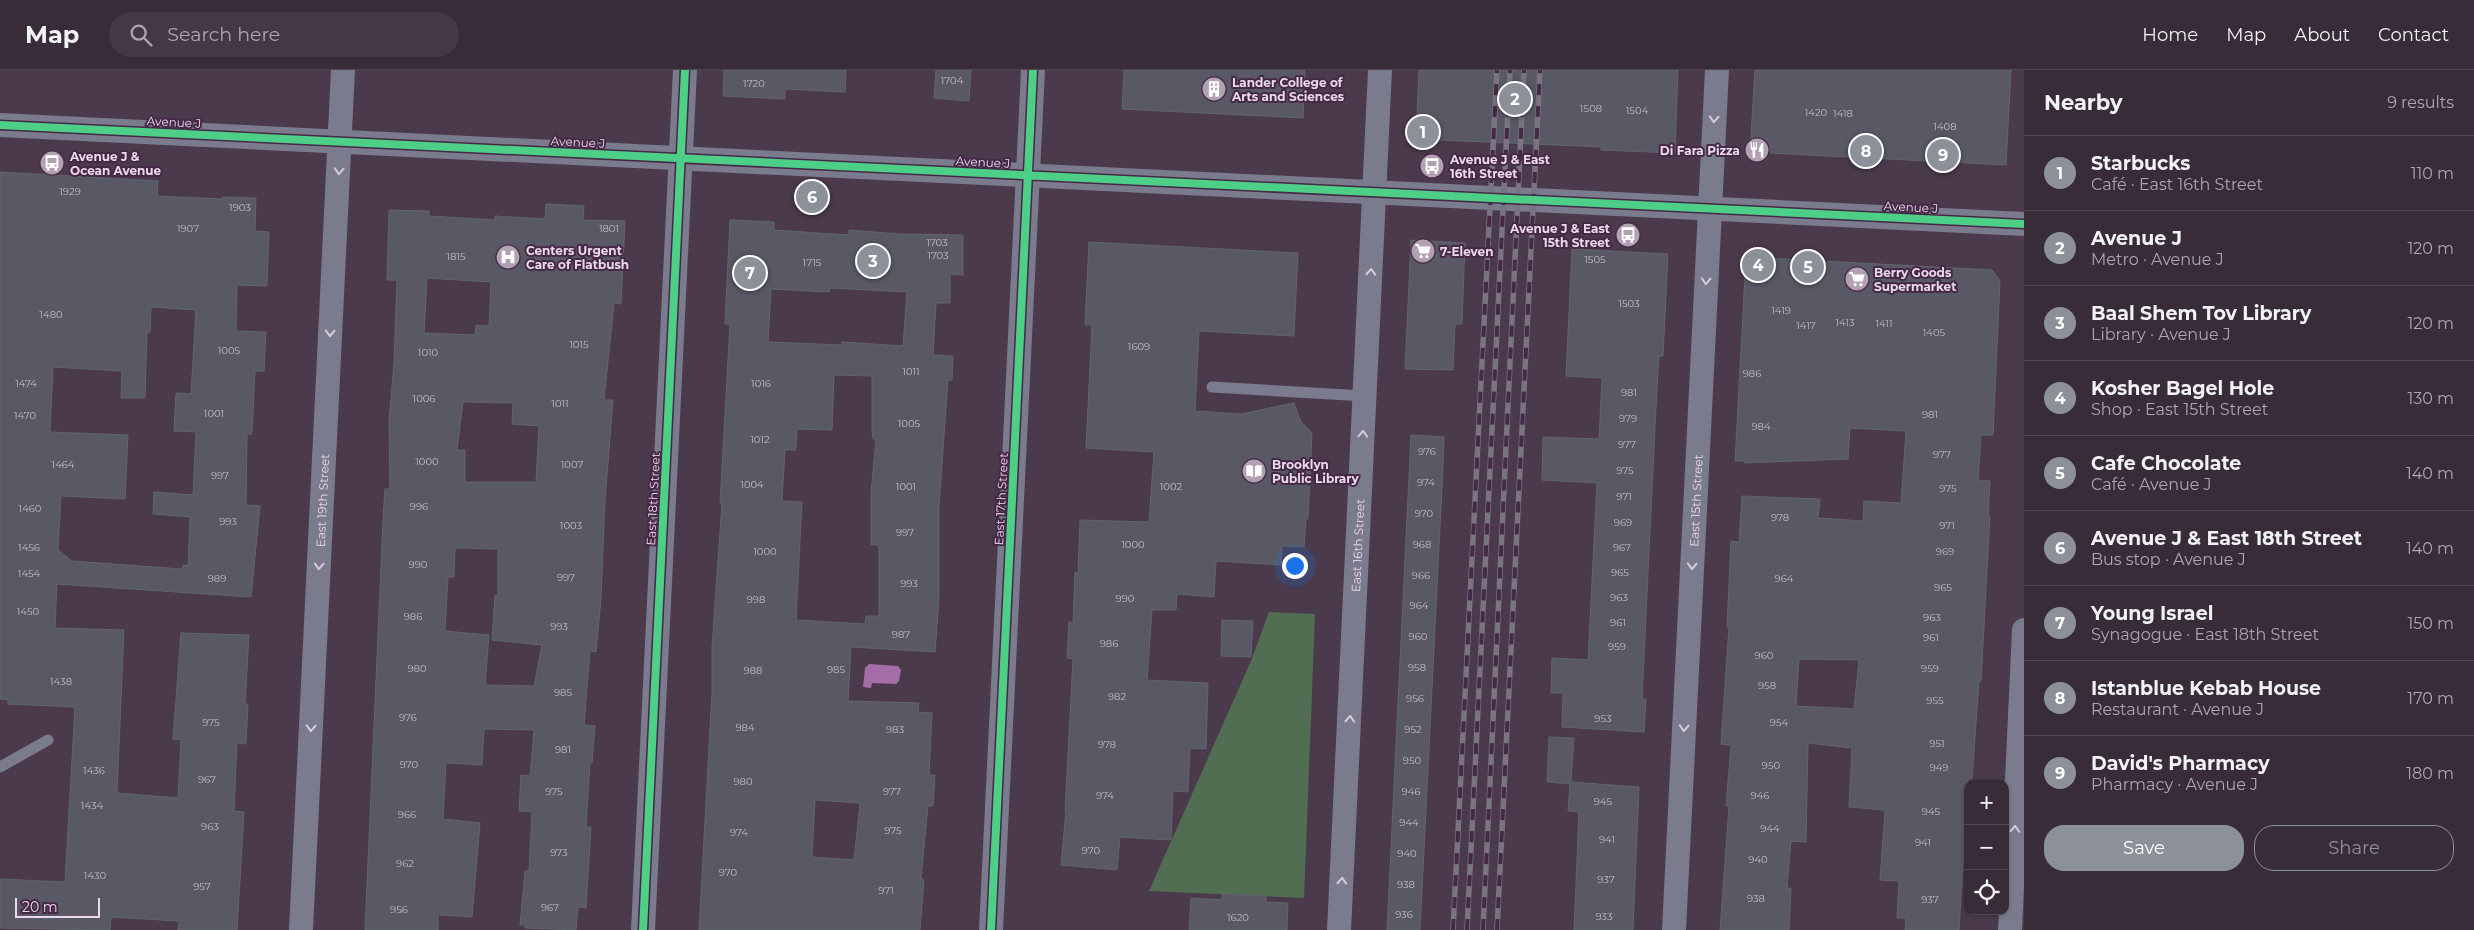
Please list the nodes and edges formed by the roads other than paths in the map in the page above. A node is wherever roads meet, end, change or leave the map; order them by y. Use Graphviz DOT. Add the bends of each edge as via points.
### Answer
graph roads {
  1 [pos="343,70"];
  2 [pos="684,70"];
  3 [pos="1033,70"];
  4 [pos="1380,70"];
  5 [pos="1717,70"];
  6 [pos="0,125"];
  7 [pos="340,142"];
  8 [pos="680,158"];
  9 [pos="1028,175"];
  10 [pos="1375,192"];
  11 [pos="1710,209"];
  12 [pos="2024,224"];
  13 [pos="1212,387"];
  14 [pos="1365,396"];
  15 [pos="2024,630"];
  16 [pos="48,740"];
  17 [pos="0,767"];
  18 [pos="301,930"];
  19 [pos="643,930"];
  20 [pos="991,930"];
  21 [pos="1339,930"];
  22 [pos="1674,930"];
  23 [pos="2010,930"];
  1 -- 7 [label="street, East 19th Street"];
  2 -- 8 [label="street, East 18th Street"];
  3 -- 9 [label="street, East 17th Street"];
  4 -- 10 [label="street, East 16th Street"];
  5 -- 11 [label="street, East 15th Street, one-way"];
  6 -- 7 [label="street, Avenue J"];
  7 -- 8 [label="street, Avenue J"];
  7 -- 18 [label="street, East 19th Street, one-way"];
  8 -- 9 [label="street, Avenue J"];
  8 -- 19 [label="street, East 18th Street"];
  9 -- 10 [label="street, Avenue J"];
  9 -- 20 [label="street, East 17th Street"];
  10 -- 11 [label="street, Avenue J"];
  14 -- 10 [label="street, East 16th Street, one-way"];
  11 -- 12 [label="street, Avenue J"];
  11 -- 22 [label="street, East 15th Street, one-way"];
  13 -- 14 [label="lane"];
  21 -- 14 [label="street, East 16th Street, one-way"];
  23 -- 15 [label="street, one-way"];
  16 -- 17 [label="lane"];
}
